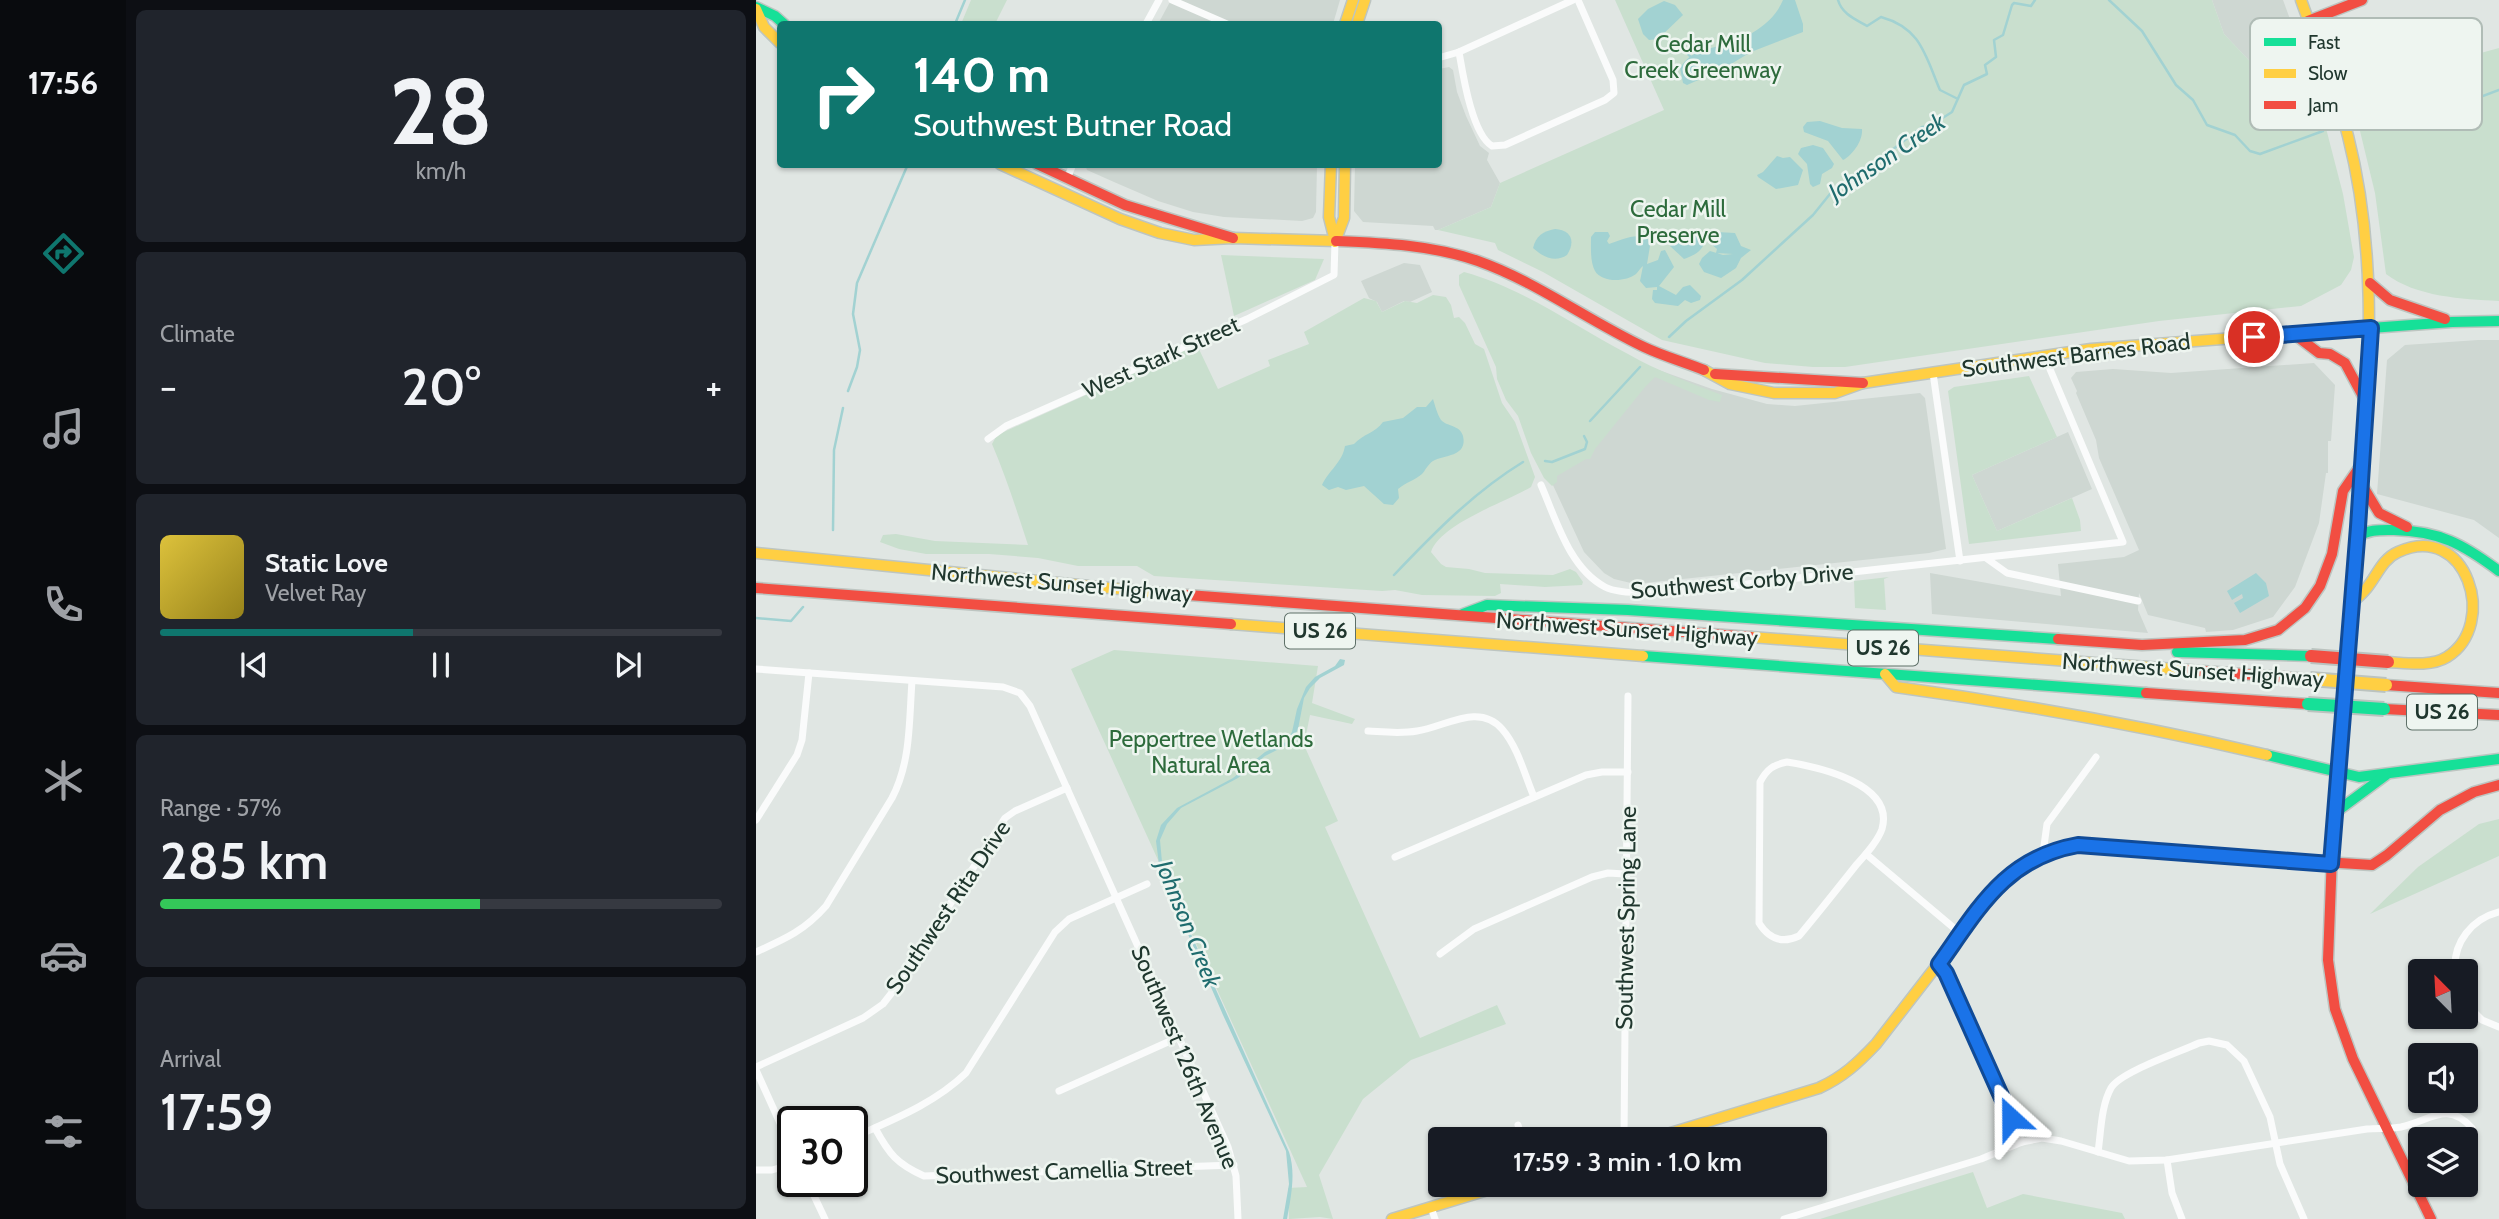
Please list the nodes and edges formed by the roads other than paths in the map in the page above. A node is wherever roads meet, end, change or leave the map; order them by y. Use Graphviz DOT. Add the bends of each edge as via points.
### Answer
graph roads {
  1 [pos="1159,0"];
  2 [pos="1172,0"];
  3 [pos="1353,0"];
  4 [pos="1365,0"];
  5 [pos="1575,0"];
  6 [pos="2301,0"];
  7 [pos="2362,0"];
  8 [pos="756,8"];
  9 [pos="2307,18"];
  10 [pos="2316,18"];
  11 [pos="781,21"];
  12 [pos="1148,21"];
  13 [pos="1220,21"];
  14 [pos="1346,21"];
  15 [pos="1358,21"];
  16 [pos="777,40"];
  17 [pos="1459,52"];
  18 [pos="1442,57"];
  19 [pos="2345,130"];
  20 [pos="1008,168"];
  21 [pos="1045,168"];
  22 [pos="1071,168"];
  23 [pos="1331,168"];
  24 [pos="1345,168"];
  25 [pos="1067,179"];
  26 [pos="1233,238"];
  27 [pos="1335,242"];
  28 [pos="2370,283"];
  29 [pos="2499,321"];
  30 [pos="2452,322"];
  31 [pos="2371,328"];
  32 [pos="2294,334"];
  33 [pos="2045,355"];
  34 [pos="1933,373"];
  35 [pos="1714,374"];
  36 [pos="1784,379"];
  37 [pos="1863,383"];
  38 [pos="1774,393"];
  39 [pos="2367,404"];
  40 [pos="988,439"];
  41 [pos="2363,462"];
  42 [pos="2361,483"];
  43 [pos="1541,485"];
  44 [pos="2414,530"];
  45 [pos="2357,537"];
  46 [pos="756,554"];
  47 [pos="1986,558"];
  48 [pos="1960,561"];
  49 [pos="2499,571"];
  50 [pos="756,588"];
  51 [pos="2138,601"];
  52 [pos="2351,604"];
  53 [pos="1457,616"];
  54 [pos="2142,645"];
  55 [pos="756,669"];
  56 [pos="809,673"];
  57 [pos="1885,674"];
  58 [pos="912,681"];
  59 [pos="2499,693"];
  60 [pos="1628,696"];
  61 [pos="2499,715"];
  62 [pos="1368,731"];
  63 [pos="2096,757"];
  64 [pos="2499,759"];
  65 [pos="1628,772"];
  66 [pos="2340,774"];
  67 [pos="2389,774"];
  68 [pos="2499,785"];
  69 [pos="1067,788"];
  70 [pos="1534,797"];
  71 [pos="2336,812"];
  72 [pos="756,820"];
  73 [pos="2043,853"];
  74 [pos="1866,854"];
  75 [pos="1395,857"];
  76 [pos="2331,864"];
  77 [pos="1625,874"];
  78 [pos="1147,884"];
  79 [pos="1116,899"];
  80 [pos="2499,912"];
  81 [pos="1961,934"];
  82 [pos="756,952"];
  83 [pos="1440,954"];
  84 [pos="2456,959"];
  85 [pos="1939,964"];
  86 [pos="2478,1016"];
  87 [pos="2499,1027"];
  88 [pos="1179,1037"];
  89 [pos="756,1068"];
  90 [pos="1059,1091"];
  91 [pos="777,1116"];
  92 [pos="1624,1127"];
  93 [pos="1691,1127"];
  94 [pos="2471,1127"];
  95 [pos="875,1128"];
  96 [pos="2388,1128"];
  97 [pos="868,1131"];
  98 [pos="2022,1142"];
  99 [pos="2276,1143"];
  100 [pos="2098,1152"];
  101 [pos="2167,1160"];
  102 [pos="1234,1165"];
  103 [pos="777,1169"];
  104 [pos="756,1170"];
  105 [pos="815,1197"];
  106 [pos="1474,1197"];
  107 [pos="1433,1213"];
  108 [pos="825,1219"];
  109 [pos="1238,1219"];
  110 [pos="1392,1219"];
  111 [pos="1784,1219"];
  112 [pos="2182,1219"];
  113 [pos="2304,1219"];
  114 [pos="2431,1219"];
  1 -- 12 [label="street"];
  2 -- 13 [label="street"];
  3 -- 14 [label="main road"];
  4 -- 15 [label="main road"];
  5 -- 17 [label="street"];
  5 -- 17 [label="street" via="1613,80 1614,93 1505,145 1492,146 1484,139 1469,103"];
  6 -- 9 [label="main road"];
  7 -- 10 [label="main road"];
  8 -- 11 [label="main road"];
  8 -- 16 [label="main road" via="764,27"];
  17 -- 18 [label="street"];
  19 -- 28 [label="main road"];
  20 -- 26 [label="main road" via="1145,228 1194,240"];
  21 -- 25 [label="main road"];
  22 -- 25 [label="street"];
  23 -- 27 [label="main road" via="1329,217"];
  24 -- 27 [label="main road" via="1344,218"];
  25 -- 26 [label="main road" via="1135,208"];
  26 -- 27 [label="main road, Southwest Barnes Road"];
  27 -- 35 [label="main road, Southwest Barnes Road" via="1409,245 1476,260 1522,279 1644,347"];
  27 -- 40 [label="street, West Stark Street" via="1334,275 1247,319 1006,426"];
  28 -- 30 [label="main road" via="2390,300"];
  28 -- 31 [label="main road"];
  29 -- 30 [label="main road, Southwest Barnes Road"];
  30 -- 31 [label="main road, Southwest Barnes Road"];
  31 -- 32 [label="main road, Southwest Barnes Road"];
  31 -- 39 [label="main road"];
  32 -- 33 [label="main road, Southwest Barnes Road"];
  32 -- 39 [label="main road" via="2319,353 2345,363"];
  33 -- 34 [label="main road, Southwest Barnes Road"];
  33 -- 47 [label="street, Southwest Corby Drive" via="2123,542"];
  34 -- 37 [label="main road, Southwest Barnes Road"];
  34 -- 48 [label="street"];
  35 -- 36 [label="main road, Southwest Barnes Road"];
  35 -- 38 [label="main road, Southwest Barnes Road" via="1730,384"];
  36 -- 37 [label="main road, Southwest Barnes Road" via="1834,378"];
  36 -- 38 [label="main road"];
  37 -- 38 [label="main road, Southwest Barnes Road" via="1835,393"];
  39 -- 41 [label="main road"];
  41 -- 42 [label="main road"];
  41 -- 54 [label="main road" via="2343,491 2332,554 2320,586 2291,621 2245,640"];
  42 -- 44 [label="main road" via="2379,513"];
  42 -- 45 [label="main road"];
  43 -- 48 [label="street, Southwest Corby Drive" via="1580,565 1603,586 1623,593"];
  44 -- 45 [label="main road" via="2369,530"];
  44 -- 49 [label="main road" via="2456,540"];
  45 -- 52 [label="main road"];
  46 -- 53 [label="main road, Northwest Sunset Highway / US 26"];
  47 -- 48 [label="street, Southwest Corby Drive"];
  47 -- 51 [label="street" via="2007,573"];
  50 -- 57 [label="main road, Northwest Sunset Highway / US 26"];
  52 -- 54 [label="main road, bridge" via="2391,556 2427,545 2448,550 2474,572 2483,605 2481,620 2468,644 2433,662 2170,652"];
  52 -- 66 [label="main road"];
  53 -- 54 [label="main road" via="1487,605 1628,610"];
  53 -- 59 [label="main road, Northwest Sunset Highway / US 26, bridge"];
  55 -- 56 [label="street"];
  56 -- 58 [label="street"];
  56 -- 72 [label="street" via="800,748"];
  57 -- 61 [label="main road, Northwest Sunset Highway / US 26, bridge"];
  57 -- 66 [label="main road" via="1896,687 2021,704 2187,736"];
  58 -- 69 [label="street, Southwest 126th Avenue" via="1003,687 1020,693"];
  58 -- 82 [label="street" via="906,763 892,799 813,921"];
  60 -- 65 [label="street, Southwest Spring Lane"];
  62 -- 70 [label="street" via="1415,732 1482,716 1506,735"];
  63 -- 73 [label="street" via="2047,824"];
  64 -- 67 [label="main road"];
  65 -- 70 [label="street" via="1586,775"];
  65 -- 77 [label="street, Southwest Spring Lane"];
  66 -- 67 [label="main road"];
  66 -- 71 [label="main road"];
  67 -- 71 [label="main road"];
  68 -- 76 [label="main road" via="2445,806 2375,864"];
  69 -- 79 [label="street, Southwest 126th Avenue"];
  69 -- 89 [label="street, Southwest Rita Drive" via="1005,818 883,1004 863,1018"];
  70 -- 75 [label="street"];
  71 -- 76 [label="main road"];
  73 -- 76 [label="main road" via="2092,845"];
  73 -- 81 [label="main road" via="2003,880"];
  74 -- 74 [label="street" via="1884,820 1876,797 1862,785 1787,762 1766,771 1760,782 1759,910 1759,923 1766,934 1778,940 1799,936"];
  74 -- 81 [label="street"];
  76 -- 96 [label="main road" via="2328,960 2336,1009 2353,1059"];
  77 -- 83 [label="street" via="1592,877 1474,929"];
  77 -- 92 [label="street, Southwest Spring Lane"];
  78 -- 79 [label="street"];
  79 -- 88 [label="street, Southwest 126th Avenue"];
  79 -- 95 [label="street" via="1069,919 1055,932 966,1073 937,1098"];
  80 -- 84 [label="street" via="2475,923 2463,935"];
  81 -- 85 [label="main road"];
  85 -- 93 [label="main road" via="1866,1056 1840,1078"];
  85 -- 98 [label="street"];
  86 -- 87 [label="street"];
  88 -- 90 [label="street"];
  88 -- 102 [label="street, Southwest 126th Avenue"];
  89 -- 91 [label="street"];
  94 -- 96 [label="street" via="2451,1113"];
  95 -- 97 [label="street"];
  95 -- 102 [label="street, Southwest Camellia Street" via="892,1157 924,1176"];
  96 -- 99 [label="street"];
  96 -- 114 [label="main road"];
  98 -- 100 [label="street" via="2042,1138"];
  98 -- 111 [label="street" via="1981,1159"];
  99 -- 100 [label="street" via="2270,1116 2240,1055 2227,1045 2209,1041 2124,1076 2113,1085 2106,1100"];
  99 -- 101 [label="street"];
  99 -- 113 [label="street" via="2280,1164"];
  100 -- 101 [label="street" via="2129,1161"];
  101 -- 112 [label="street"];
  102 -- 109 [label="street, Southwest 126th Avenue"];
  103 -- 104 [label="street"];
  105 -- 108 [label="street"];
  106 -- 107 [label="main road"];
  107 -- 110 [label="main road"];
}
